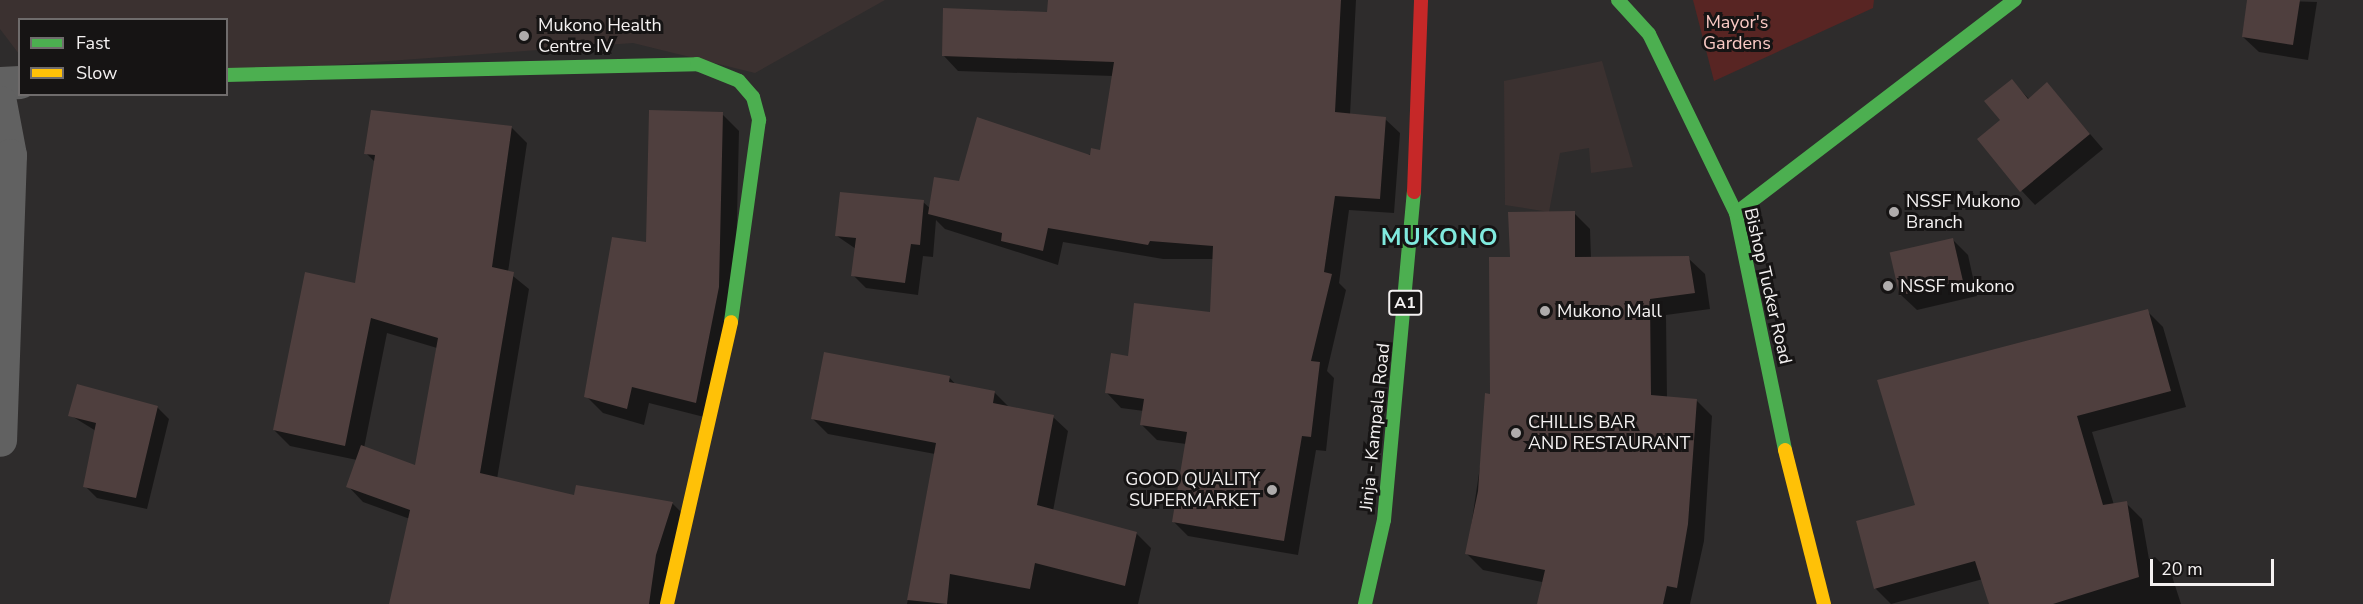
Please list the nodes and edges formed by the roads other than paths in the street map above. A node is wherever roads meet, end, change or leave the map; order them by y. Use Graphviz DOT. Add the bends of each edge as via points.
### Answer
graph roads {
  1 [pos="1420,0"];
  2 [pos="1618,0"];
  3 [pos="2016,0"];
  4 [pos="228,75"];
  5 [pos="18,82"];
  6 [pos="0,83"];
  7 [pos="0,102"];
  8 [pos="1736,213"];
  9 [pos="0,440"];
  10 [pos="667,604"];
  11 [pos="1365,604"];
  12 [pos="1824,604"];
  1 -- 11 [label="main road, Jinja - Kampala Road / A1" via="1412,240 1384,520"];
  2 -- 8 [label="main road, Bishop Tucker Road" via="1649,34"];
  3 -- 8 [label="main road"];
  4 -- 10 [label="main road" via="698,64 739,81 753,96 759,120 745,252 707,444"];
  5 -- 6 [label="street"];
  7 -- 9 [label="street" via="10,155"];
  8 -- 12 [label="main road, Bishop Tucker Road" via="1799,518"];
}
